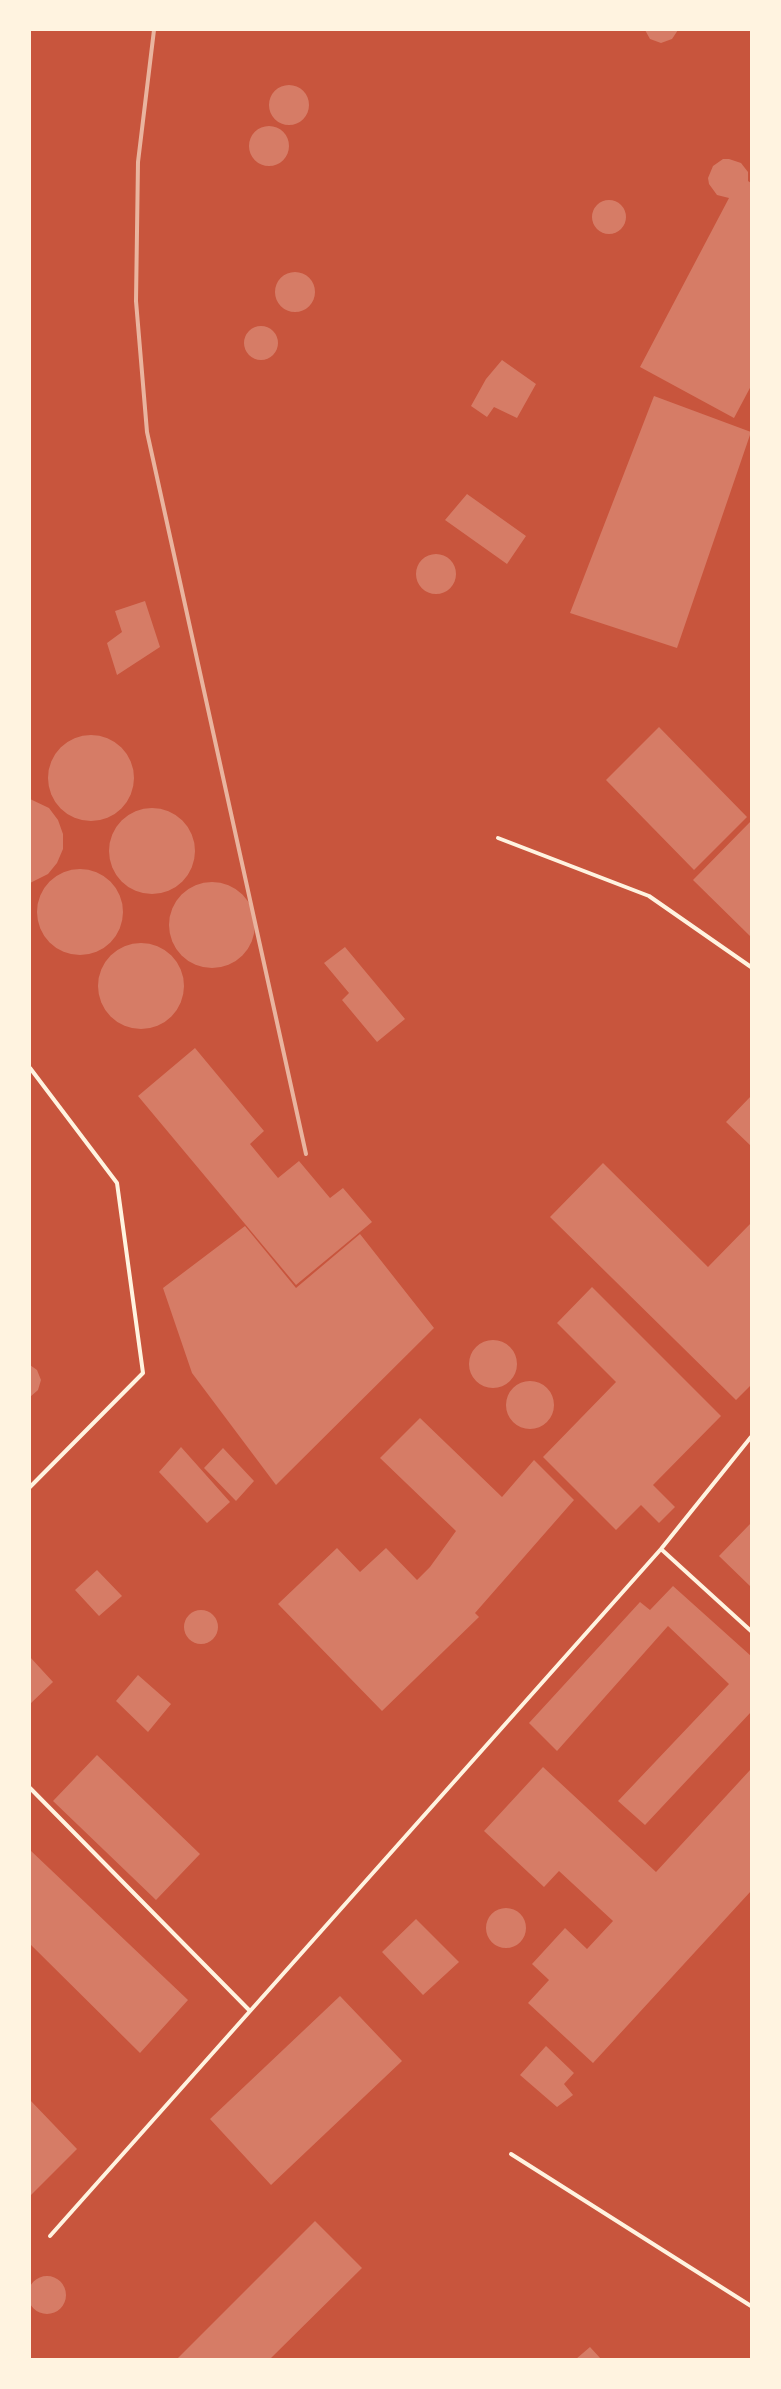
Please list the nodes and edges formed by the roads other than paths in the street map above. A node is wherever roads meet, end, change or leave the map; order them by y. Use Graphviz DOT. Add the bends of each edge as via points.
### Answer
graph roads {
  1 [pos="498,838"];
  2 [pos="751,967"];
  3 [pos="30,1068"];
  4 [pos="751,1437"];
  5 [pos="30,1487"];
  6 [pos="660,1549"];
  7 [pos="751,1631"];
  8 [pos="30,1788"];
  9 [pos="250,2010"];
  10 [pos="511,2154"];
  11 [pos="50,2236"];
  12 [pos="751,2306"];
  1 -- 2 [label="lane" via="650,896"];
  3 -- 5 [label="lane" via="117,1183 143,1373"];
  4 -- 6 [label="lane"];
  6 -- 7 [label="lane"];
  6 -- 9 [label="lane"];
  8 -- 9 [label="lane"];
  9 -- 11 [label="lane"];
  10 -- 12 [label="lane"];
}
